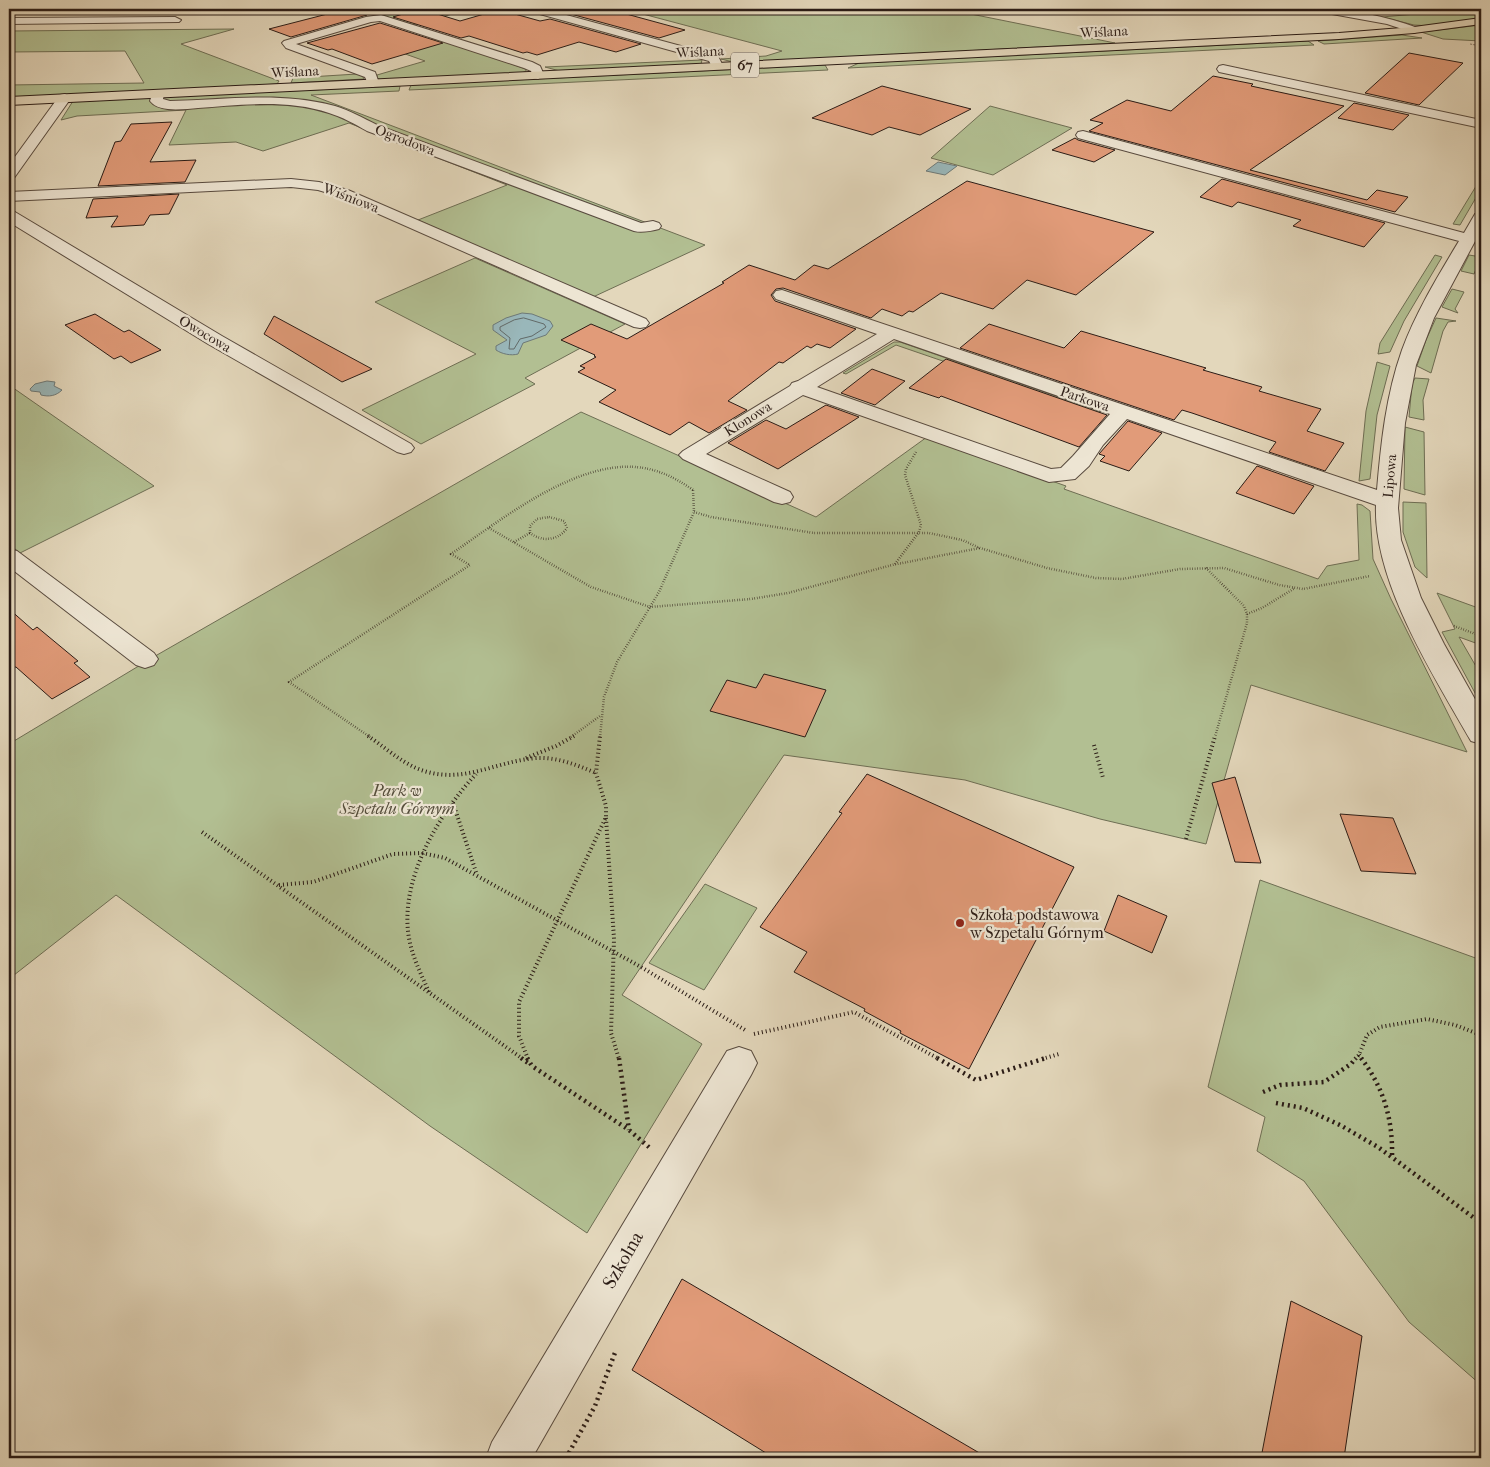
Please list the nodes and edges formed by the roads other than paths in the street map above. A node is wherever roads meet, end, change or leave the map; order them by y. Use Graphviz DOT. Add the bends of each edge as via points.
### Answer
graph roads {
  1 [pos="533,9"];
  2 [pos="1321,9"];
  3 [pos="175,20"];
  4 [pos="9,21"];
  5 [pos="1481,21"];
  6 [pos="1414,30"];
  7 [pos="717,66"];
  8 [pos="1223,69"];
  9 [pos="538,75"];
  10 [pos="373,83"];
  11 [pos="158,94"];
  12 [pos="66,98"];
  13 [pos="9,101"];
  14 [pos="1481,124"];
  15 [pos="1083,135"];
  16 [pos="9,174"];
  17 [pos="9,197"];
  18 [pos="9,215"];
  19 [pos="1481,217"];
  20 [pos="653,226"];
  21 [pos="1469,238"];
  22 [pos="782,295"];
  23 [pos="640,323"];
  24 [pos="893,332"];
  25 [pos="799,387"];
  26 [pos="1123,412"];
  27 [pos="404,448"];
  28 [pos="782,497"];
  29 [pos="1387,501"];
  30 [pos="9,556"];
  31 [pos="145,659"];
  32 [pos="1481,734"];
  33 [pos="739,1062"];
  34 [pos="508,1458"];
  1 -- 7 [label="street" via="714,59"];
  2 -- 6 [label="street"];
  3 -- 4 [label="street"];
  5 -- 6 [label="main road, Wiślana / 67"];
  6 -- 7 [label="main road, Wiślana / 67"];
  7 -- 9 [label="main road, Wiślana / 67"];
  8 -- 14 [label="street"];
  9 -- 10 [label="main road, Wiślana / 67"];
  9 -- 10 [label="street" via="536,69 528,65 381,18 288,43 371,75"];
  10 -- 11 [label="main road, Wiślana / 67"];
  11 -- 12 [label="main road, Wiślana / 67"];
  11 -- 20 [label="street, Ogrodowa" via="156,101 169,105 277,102 329,109 640,228"];
  12 -- 13 [label="main road, Wiślana / 67"];
  12 -- 16 [label="street"];
  15 -- 21 [label="street"];
  17 -- 23 [label="street, Wiśniowa" via="263,184 319,186 350,196"];
  18 -- 27 [label="street, Owocowa" via="215,340"];
  19 -- 21 [label="street, Lipowa"];
  21 -- 29 [label="street, Lipowa" via="1428,311 1411,350 1399,398"];
  22 -- 24 [label="street, Parkowa"];
  24 -- 25 [label="street, Klonowa"];
  24 -- 26 [label="street, Parkowa"];
  25 -- 26 [label="street" via="1024,468 1057,476 1068,474"];
  25 -- 28 [label="street, Klonowa" via="690,455"];
  26 -- 29 [label="street, Parkowa"];
  29 -- 32 [label="street, Lipowa" via="1387,528 1400,576"];
  30 -- 31 [label="street"];
  33 -- 34 [label="street, Szkolna"];
}
